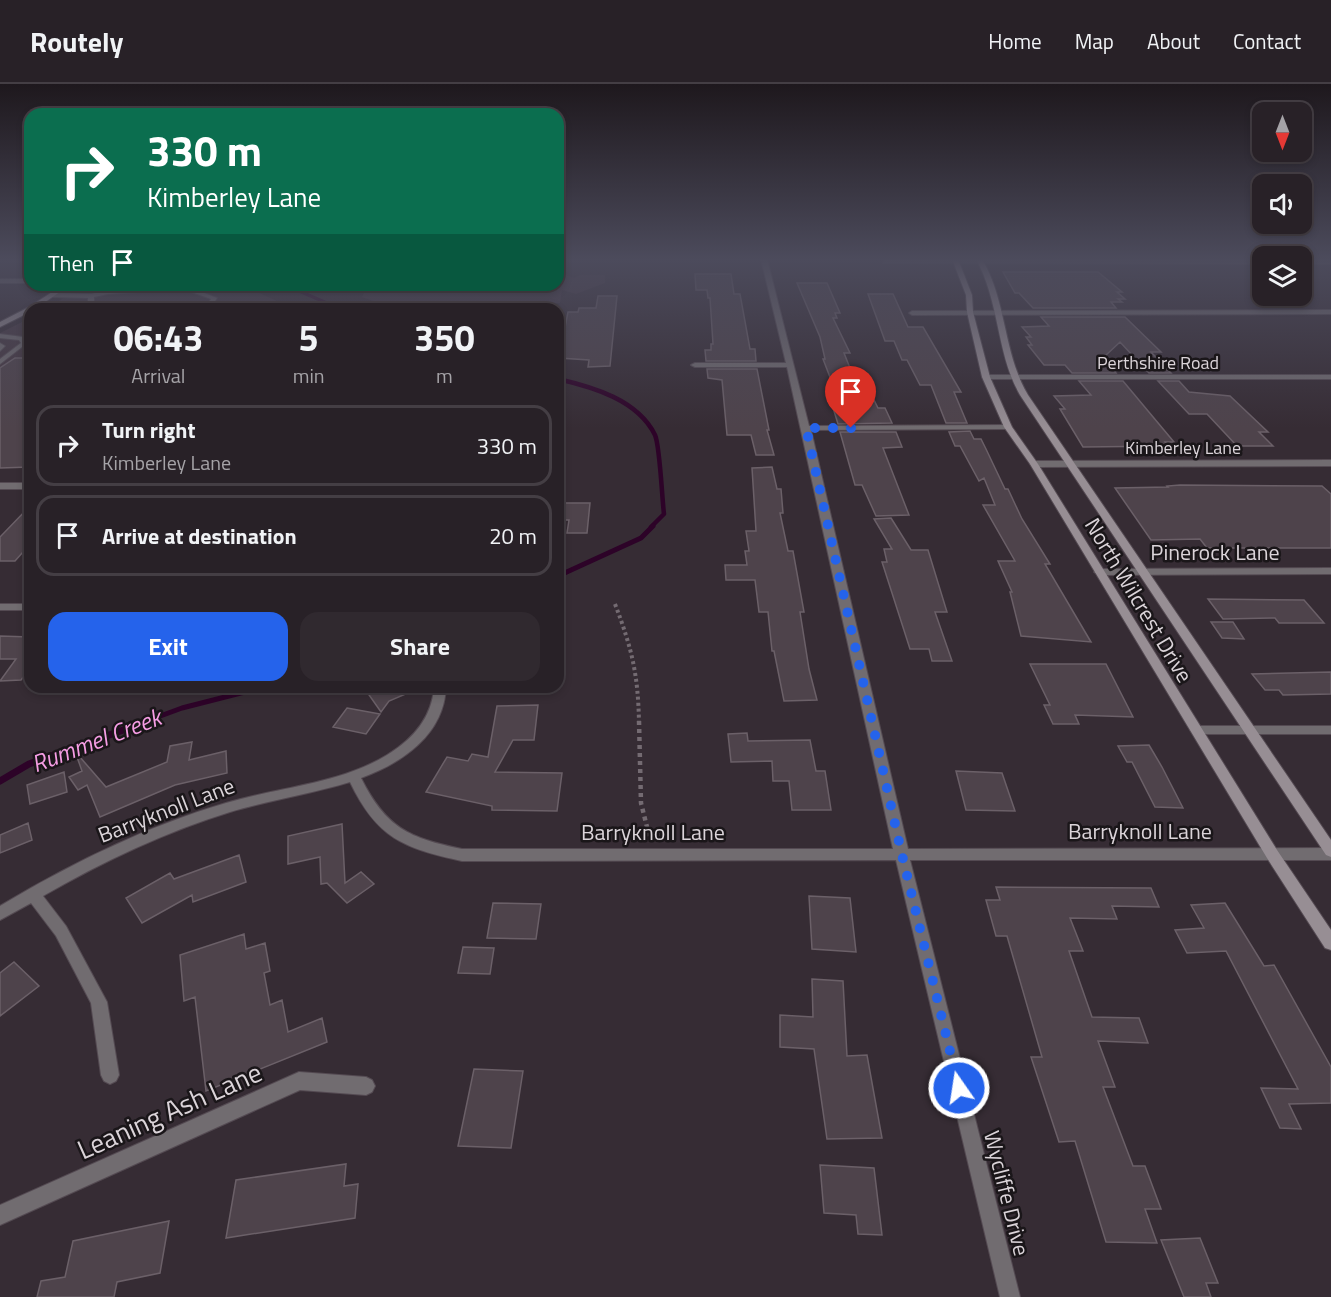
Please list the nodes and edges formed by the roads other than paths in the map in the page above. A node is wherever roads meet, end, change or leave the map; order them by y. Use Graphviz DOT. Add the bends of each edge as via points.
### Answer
graph roads {
  1 [pos="18,316"];
  2 [pos="777,316"];
  3 [pos="971,316"];
  4 [pos="999,316"];
  5 [pos="0,325"];
  6 [pos="0,336"];
  7 [pos="0,362"];
  8 [pos="694,365"];
  9 [pos="789,365"];
  10 [pos="986,377"];
  11 [pos="1014,377"];
  12 [pos="1331,377"];
  13 [pos="1008,427"];
  14 [pos="806,428"];
  15 [pos="1331,463"];
  16 [pos="1034,464"];
  17 [pos="1070,464"];
  18 [pos="0,486"];
  19 [pos="24,486"];
  20 [pos="1099,572"];
  21 [pos="1142,572"];
  22 [pos="1331,572"];
  23 [pos="0,607"];
  24 [pos="24,607"];
  25 [pos="439,693"];
  26 [pos="1196,730"];
  27 [pos="1250,730"];
  28 [pos="1331,730"];
  29 [pos="354,776"];
  30 [pos="1331,853"];
  31 [pos="1272,854"];
  32 [pos="902,855"];
  33 [pos="32,893"];
  34 [pos="0,914"];
  35 [pos="1331,944"];
  36 [pos="110,1075"];
  37 [pos="366,1086"];
  38 [pos="0,1215"];
  39 [pos="1010,1297"];
  1 -- 5 [label="main road"];
  2 -- 9 [label="street, Wycliffe Drive"];
  3 -- 10 [label="main road, North Wilcrest Drive"];
  4 -- 11 [label="main road, North Wilcrest Drive"];
  6 -- 7 [label="lane" via="24,343"];
  8 -- 9 [label="street"];
  9 -- 14 [label="street, Wycliffe Drive"];
  10 -- 11 [label="street, Perthshire Road"];
  10 -- 13 [label="main road, North Wilcrest Drive"];
  11 -- 12 [label="street, Perthshire Road"];
  11 -- 17 [label="main road, North Wilcrest Drive"];
  13 -- 14 [label="street"];
  13 -- 16 [label="main road, North Wilcrest Drive"];
  14 -- 32 [label="street, Wycliffe Drive"];
  15 -- 17 [label="street, Kimberley Lane"];
  16 -- 17 [label="street, Kimberley Lane"];
  16 -- 20 [label="main road, North Wilcrest Drive"];
  17 -- 21 [label="main road, North Wilcrest Drive"];
  18 -- 19 [label="street"];
  20 -- 21 [label="street, Pinerock Lane"];
  20 -- 26 [label="main road, North Wilcrest Drive"];
  21 -- 22 [label="street, Pinerock Lane"];
  21 -- 27 [label="main road, North Wilcrest Drive"];
  23 -- 24 [label="street"];
  25 -- 29 [label="street" via="433,718 410,745"];
  26 -- 27 [label="street"];
  26 -- 31 [label="main road, North Wilcrest Drive"];
  27 -- 28 [label="street"];
  27 -- 30 [label="main road, North Wilcrest Drive"];
  29 -- 32 [label="street, Barryknoll Lane" via="363,798 379,820 399,837 426,848 462,855"];
  29 -- 33 [label="street, Barryknoll Lane" via="226,808 100,859"];
  30 -- 31 [label="street, Barryknoll Lane"];
  31 -- 32 [label="street, Barryknoll Lane"];
  31 -- 35 [label="main road, North Wilcrest Drive"];
  32 -- 39 [label="street, Wycliffe Drive"];
  33 -- 34 [label="street, Barryknoll Lane"];
  33 -- 36 [label="street" via="61,931 99,1002"];
  37 -- 38 [label="street, Leaning Ash Lane" via="299,1082"];
}
